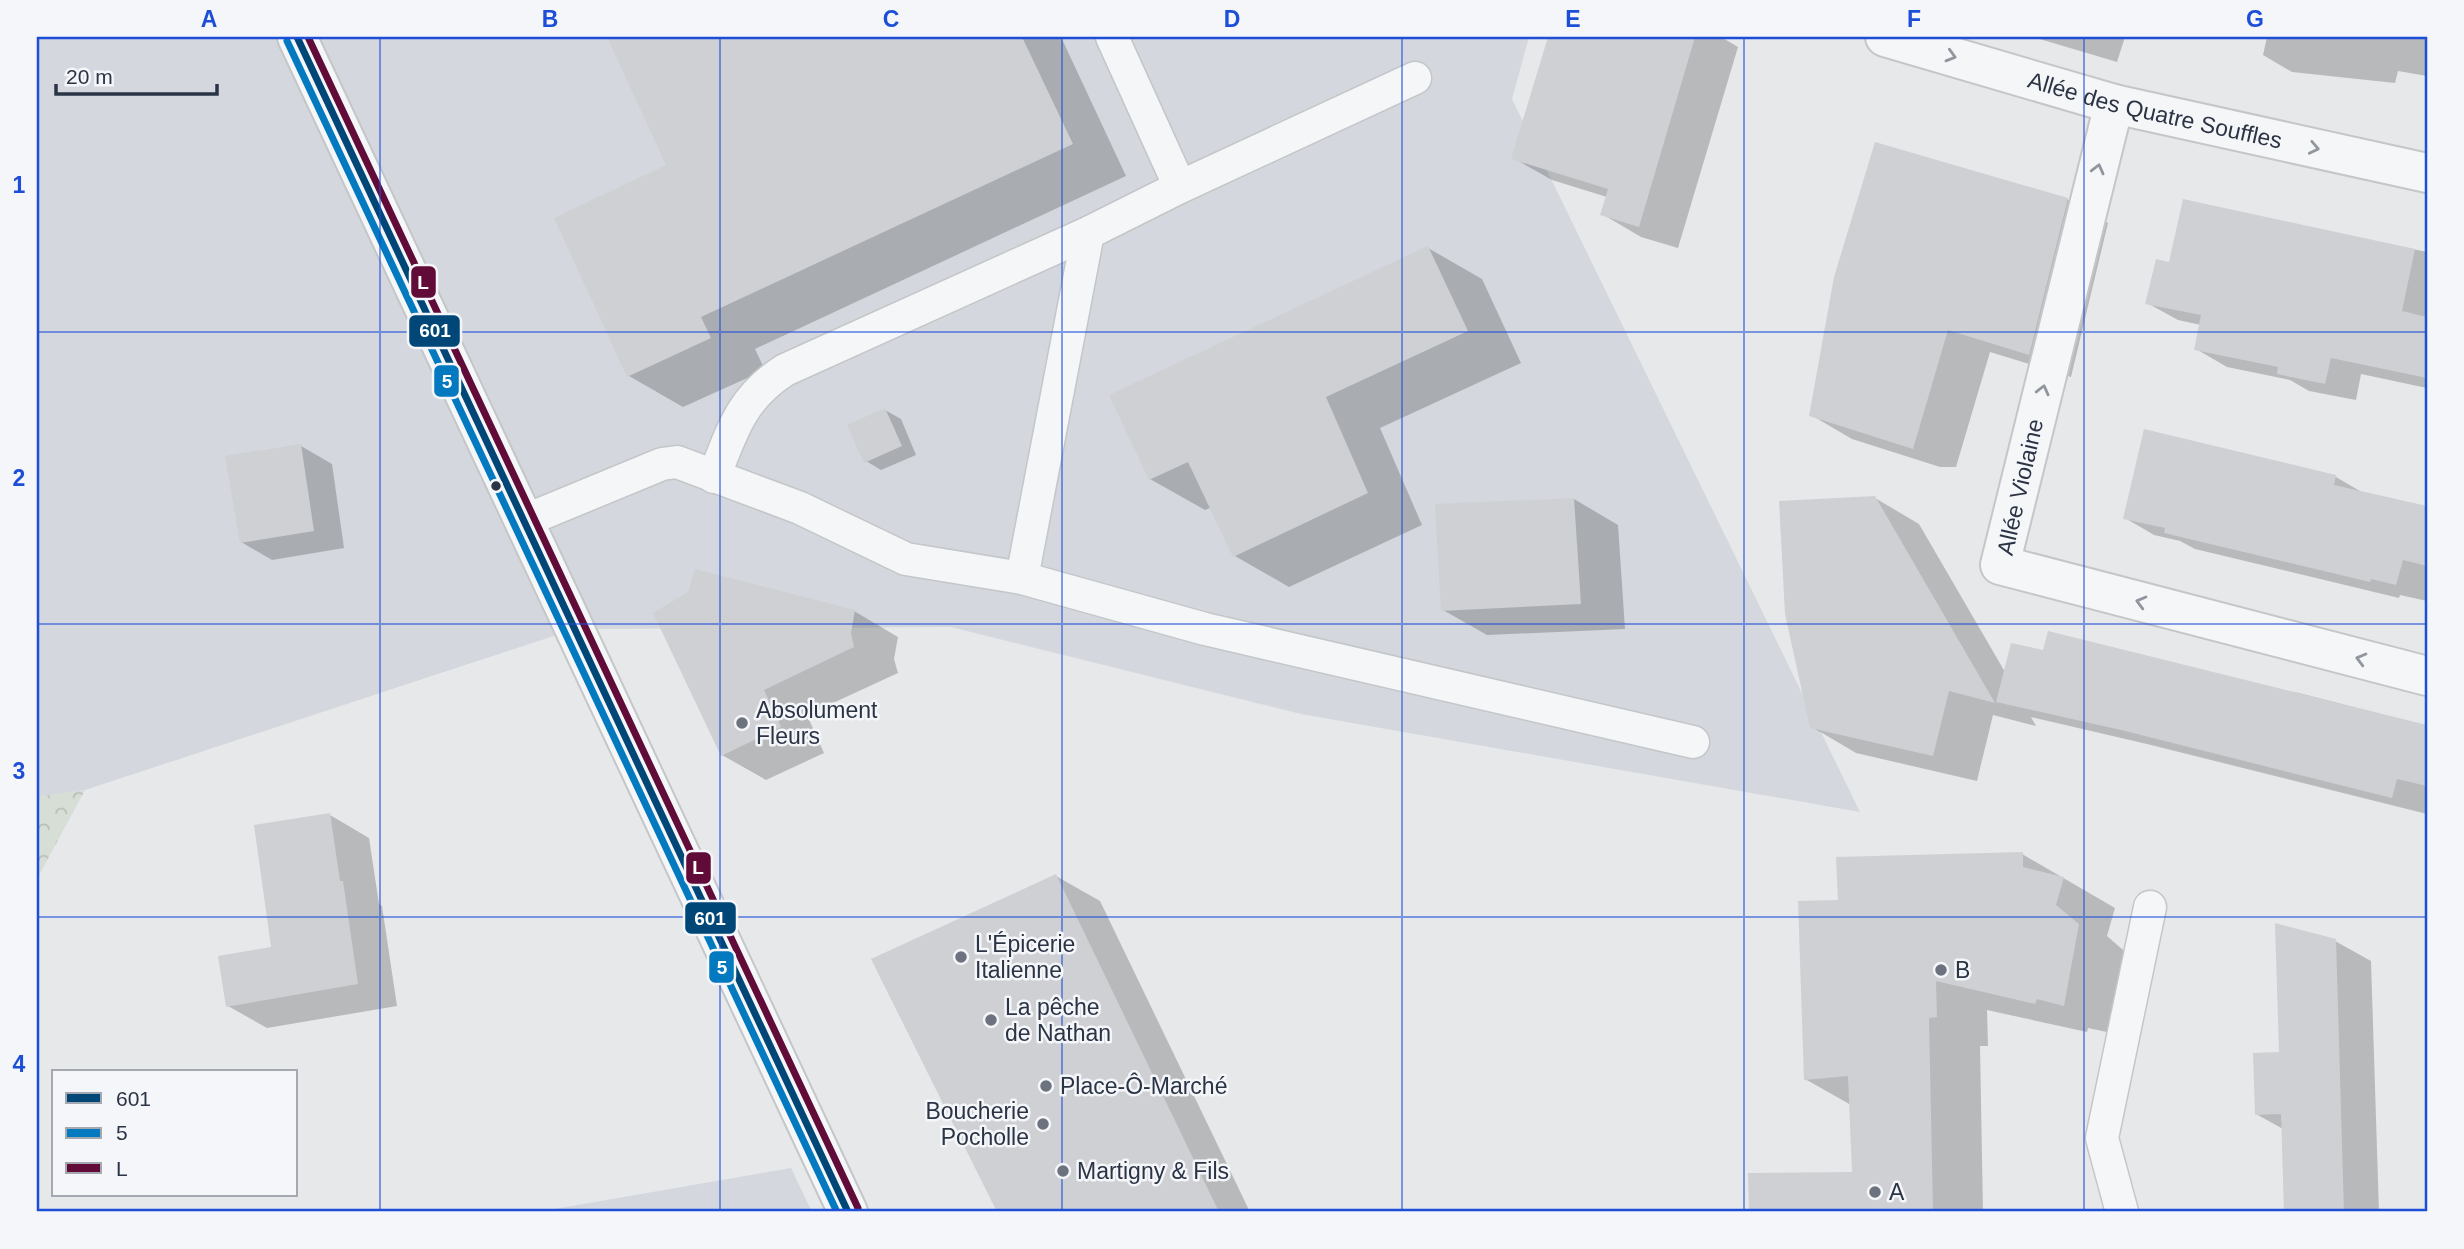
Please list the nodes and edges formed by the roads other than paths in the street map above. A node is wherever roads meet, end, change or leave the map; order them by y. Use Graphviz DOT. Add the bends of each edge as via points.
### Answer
graph roads {
  1 [pos="298,37"];
  2 [pos="1112,37"];
  3 [pos="1885,37"];
  4 [pos="1415,78"];
  5 [pos="2114,104"];
  6 [pos="2427,173"];
  7 [pos="1180,187"];
  8 [pos="1088,233"];
  9 [pos="714,477"];
  10 [pos="524,521"];
  11 [pos="1022,578"];
  12 [pos="2427,676"];
  13 [pos="1693,742"];
  14 [pos="2150,907"];
  15 [pos="848,1212"];
  16 [pos="2122,1212"];
  1 -- 10 [label="street"];
  2 -- 7 [label="lane"];
  3 -- 5 [label="street, Allée des Quatre Souffles, one-way"];
  4 -- 7 [label="lane"];
  5 -- 6 [label="street, Allée des Quatre Souffles, one-way"];
  12 -- 5 [label="street, Allée Violaine, one-way" via="2000,565"];
  7 -- 8 [label="lane"];
  8 -- 9 [label="lane" via="765,382 739,414"];
  8 -- 11 [label="lane"];
  9 -- 10 [label="lane" via="677,463 662,464"];
  9 -- 11 [label="lane" via="800,509 906,559"];
  10 -- 15 [label="street"];
  11 -- 13 [label="lane" via="1205,629"];
  14 -- 16 [label="lane" via="2102,1138"];
}
